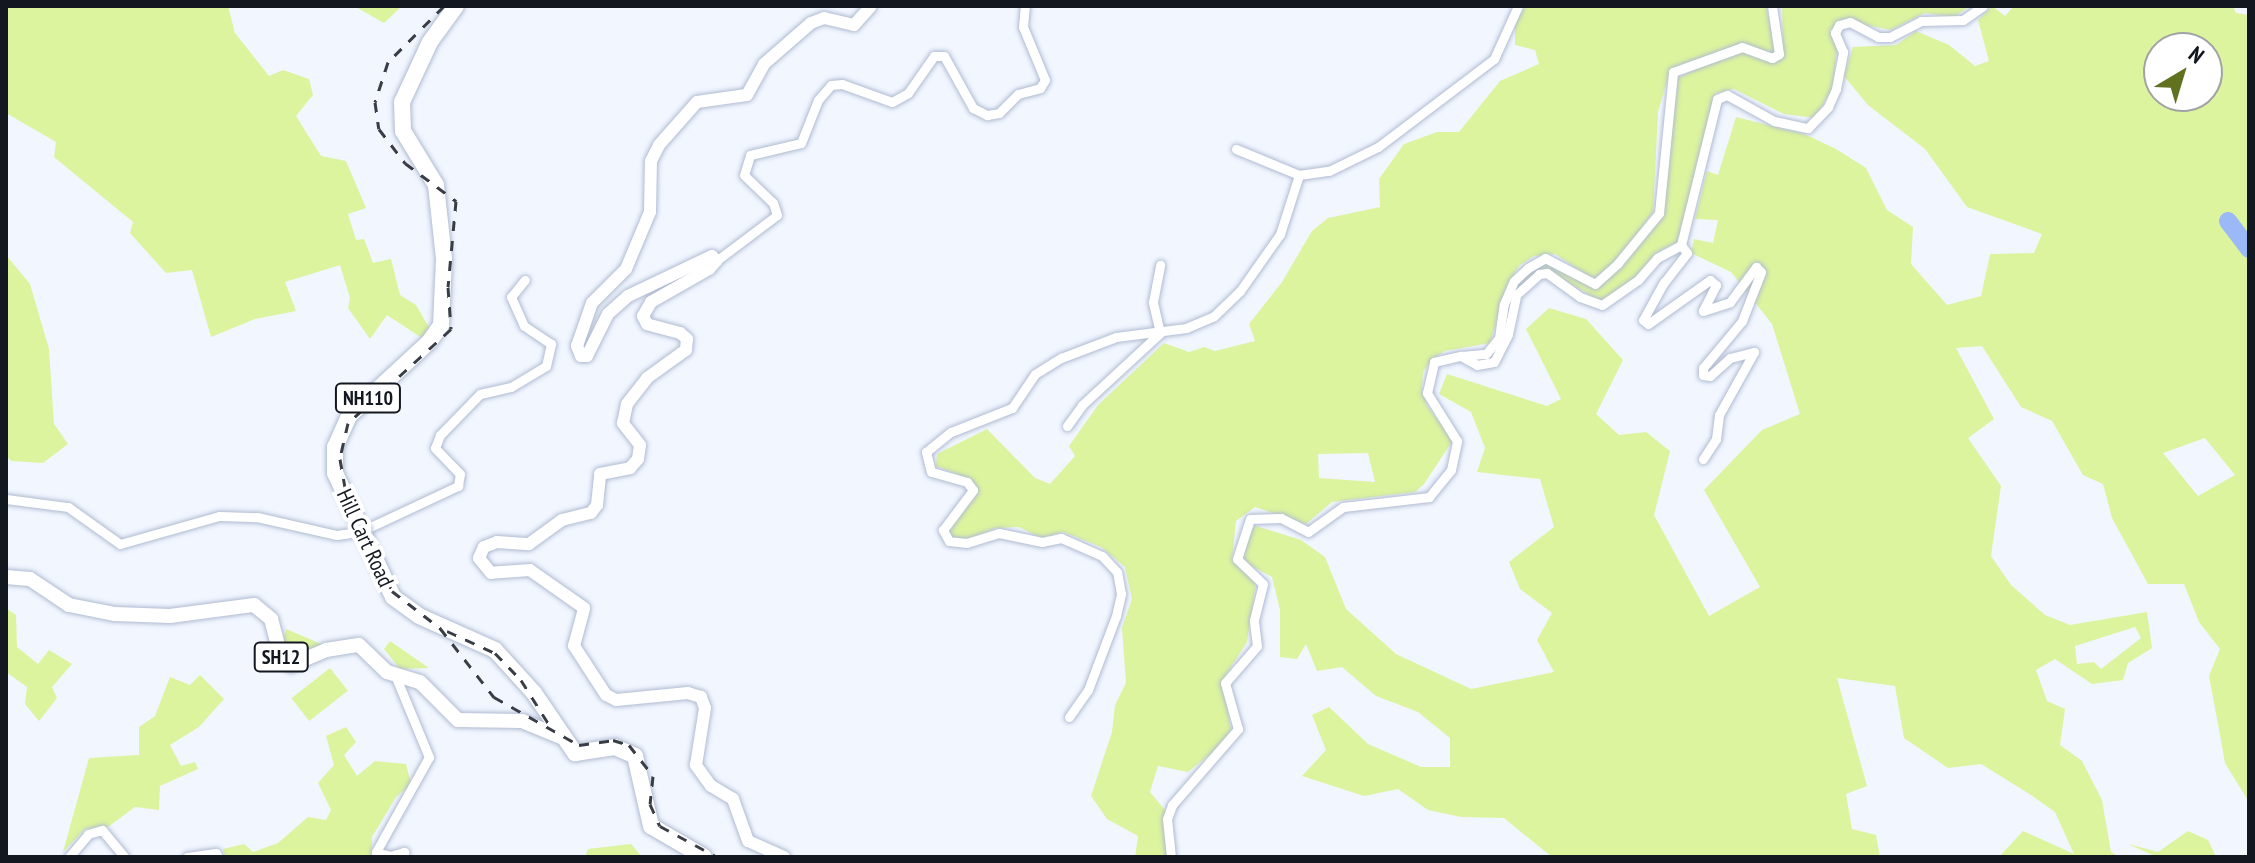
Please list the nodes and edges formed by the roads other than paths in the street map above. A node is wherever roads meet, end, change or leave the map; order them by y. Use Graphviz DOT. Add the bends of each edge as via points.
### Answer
graph roads {
  1 [pos="456,6"];
  2 [pos="871,6"];
  3 [pos="1025,6"];
  4 [pos="1518,6"];
  5 [pos="1772,6"];
  6 [pos="1983,6"];
  7 [pos="1236,149"];
  8 [pos="1299,175"];
  9 [pos="1681,245"];
  10 [pos="716,261"];
  11 [pos="1160,265"];
  12 [pos="525,280"];
  13 [pos="1160,333"];
  14 [pos="1461,356"];
  15 [pos="1067,426"];
  16 [pos="1703,459"];
  17 [pos="6,499"];
  18 [pos="362,530"];
  19 [pos="6,577"];
  20 [pos="395,675"];
  21 [pos="1069,717"];
  22 [pos="561,737"];
  23 [pos="69,857"];
  24 [pos="125,857"];
  25 [pos="187,857"];
  26 [pos="218,857"];
  27 [pos="401,857"];
  28 [pos="704,857"];
  29 [pos="784,857"];
  30 [pos="1171,857"];
  1 -- 18 [label="highway, Hill Cart Road / NH110" via="430,42 402,102 403,131 436,185 444,259 441,325 349,416 340,432 335,473"];
  2 -- 10 [label="main road" via="854,25 824,18 811,23 764,64 747,95 697,102 666,136 651,161 650,212 626,269 592,303 580,331 581,356 594,349 608,314 628,296 706,256"];
  3 -- 10 [label="street" via="1023,27 1045,80 1040,88 1018,94 999,113 987,115 973,108 944,56 934,56 908,93 892,102 831,85 818,100 801,143 750,155 744,175 773,203 777,215"];
  4 -- 8 [label="street" via="1494,59 1378,147 1329,171"];
  5 -- 14 [label="street" via="1779,54 1772,58 1742,47 1673,72 1659,213 1618,263 1595,284 1545,258 1528,268 1514,281 1504,304 1499,338 1486,354"];
  6 -- 9 [label="street" via="1963,20 1921,21 1890,37 1878,37 1850,22 1839,25 1835,33 1843,52 1836,89 1808,128 1774,121 1727,95 1717,99"];
  7 -- 8 [label="street"];
  8 -- 13 [label="street" via="1280,234 1240,291 1214,316"];
  9 -- 14 [label="street" via="1657,258 1630,288 1602,305 1580,297 1547,273 1539,274 1516,295 1508,334 1494,362 1477,365"];
  9 -- 16 [label="street" via="1687,253 1643,320 1648,324 1710,280 1716,285 1703,311 1730,302 1756,267 1761,272 1742,321 1703,368 1703,375 1710,376 1730,358 1754,352 1719,415 1716,439"];
  10 -- 29 [label="main road" via="651,302 643,316 647,324 687,339 686,350 647,378 627,404 623,423 640,445 638,459 630,468 600,474 597,505 591,513 562,520 529,544 497,542 484,547 479,558 491,573 530,570 584,608 574,646 606,695 616,700 688,693 701,697 705,708 696,765 711,786 733,799 748,841"];
  11 -- 13 [label="street" via="1153,302"];
  12 -- 18 [label="street" via="511,297 524,326 551,344 546,366 511,387 480,394 440,435 435,448 460,474 458,486"];
  13 -- 15 [label="street"];
  13 -- 21 [label="street" via="1116,337 1061,358 1035,374 1012,408 951,432 926,452 931,472 967,482 973,490 947,520 943,530 949,541 967,543 999,533 1042,542 1061,538 1102,556 1117,572 1121,594 1116,616 1088,690"];
  14 -- 30 [label="street" via="1434,362 1429,376 1431,403 1457,441 1451,470 1429,497 1343,507 1308,532 1281,518 1250,519 1237,559 1263,584 1254,620 1257,646 1225,683 1238,729 1172,805 1167,819"];
  17 -- 18 [label="street" via="68,507 120,544 236,515 337,535"];
  18 -- 22 [label="highway, Hill Cart Road / NH110" via="393,597 419,616 495,650 534,693"];
  19 -- 20 [label="main road, SH12" via="30,579 69,605 115,614 170,616 254,605 271,619 284,662 298,665 326,650 359,645"];
  20 -- 22 [label="main road, SH12" via="420,682 458,720 522,721"];
  20 -- 27 [label="street" via="429,757 376,852 404,852"];
  22 -- 28 [label="highway" via="575,753 615,747 635,756 651,826"];
  23 -- 24 [label="street" via="88,834 102,830"];
  25 -- 26 [label="street"];
}
